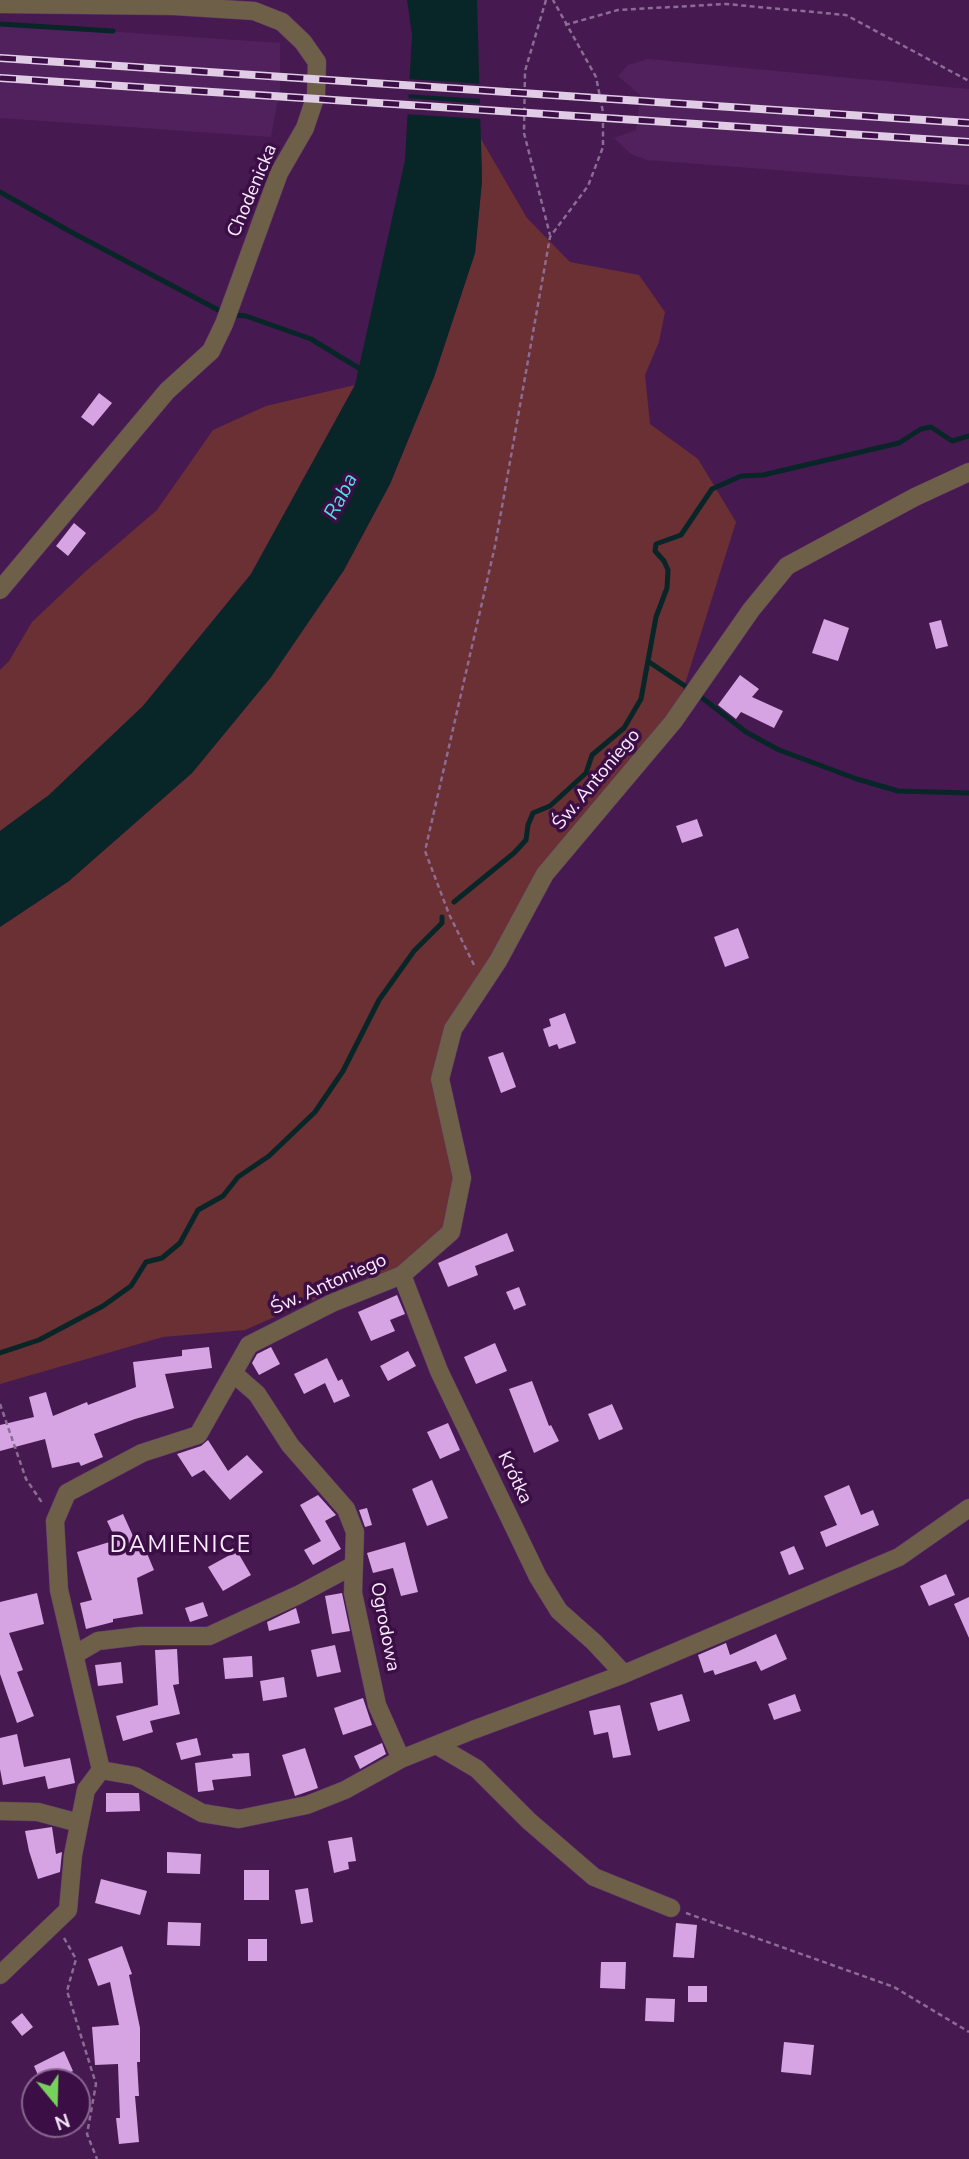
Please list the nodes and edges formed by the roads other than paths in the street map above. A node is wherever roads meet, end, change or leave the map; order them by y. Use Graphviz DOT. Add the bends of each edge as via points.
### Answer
graph roads {
  1 [pos="0,4"];
  2 [pos="969,472"];
  3 [pos="0,590"];
  4 [pos="402,1275"];
  5 [pos="233,1373"];
  6 [pos="968,1510"];
  7 [pos="354,1565"];
  8 [pos="74,1655"];
  9 [pos="624,1674"];
  10 [pos="438,1745"];
  11 [pos="401,1759"];
  12 [pos="101,1770"];
  13 [pos="0,1811"];
  14 [pos="79,1823"];
  15 [pos="671,1908"];
  16 [pos="0,1975"];
  1 -- 3 [label="street, Chodenicka" via="254,11 282,22 317,62 316,95 305,128 279,173 211,351 167,391"];
  2 -- 4 [label="street, Św. Antoniego" via="787,566 673,722 545,874 498,961 453,1029 440,1079 462,1178 451,1232"];
  4 -- 5 [label="street, Św. Antoniego" via="332,1303 249,1345"];
  4 -- 9 [label="street, Krótka" via="439,1371 538,1577 559,1611"];
  5 -- 7 [label="street, Ogrodowa" via="257,1394 290,1445 346,1509 355,1532"];
  5 -- 8 [label="street, Św. Antoniego" via="198,1435 142,1453 67,1493 55,1521 59,1590"];
  6 -- 9 [label="street" via="899,1557"];
  7 -- 8 [label="street" via="209,1636 98,1640"];
  7 -- 11 [label="street, Ogrodowa" via="353,1593 377,1705"];
  8 -- 12 [label="street"];
  9 -- 10 [label="street"];
  10 -- 11 [label="street"];
  10 -- 15 [label="street" via="477,1769 594,1877"];
  11 -- 12 [label="street" via="307,1805 239,1819 202,1813 135,1776"];
  12 -- 14 [label="street" via="86,1790"];
  13 -- 14 [label="street" via="38,1812"];
  14 -- 16 [label="street" via="68,1910"];
}
